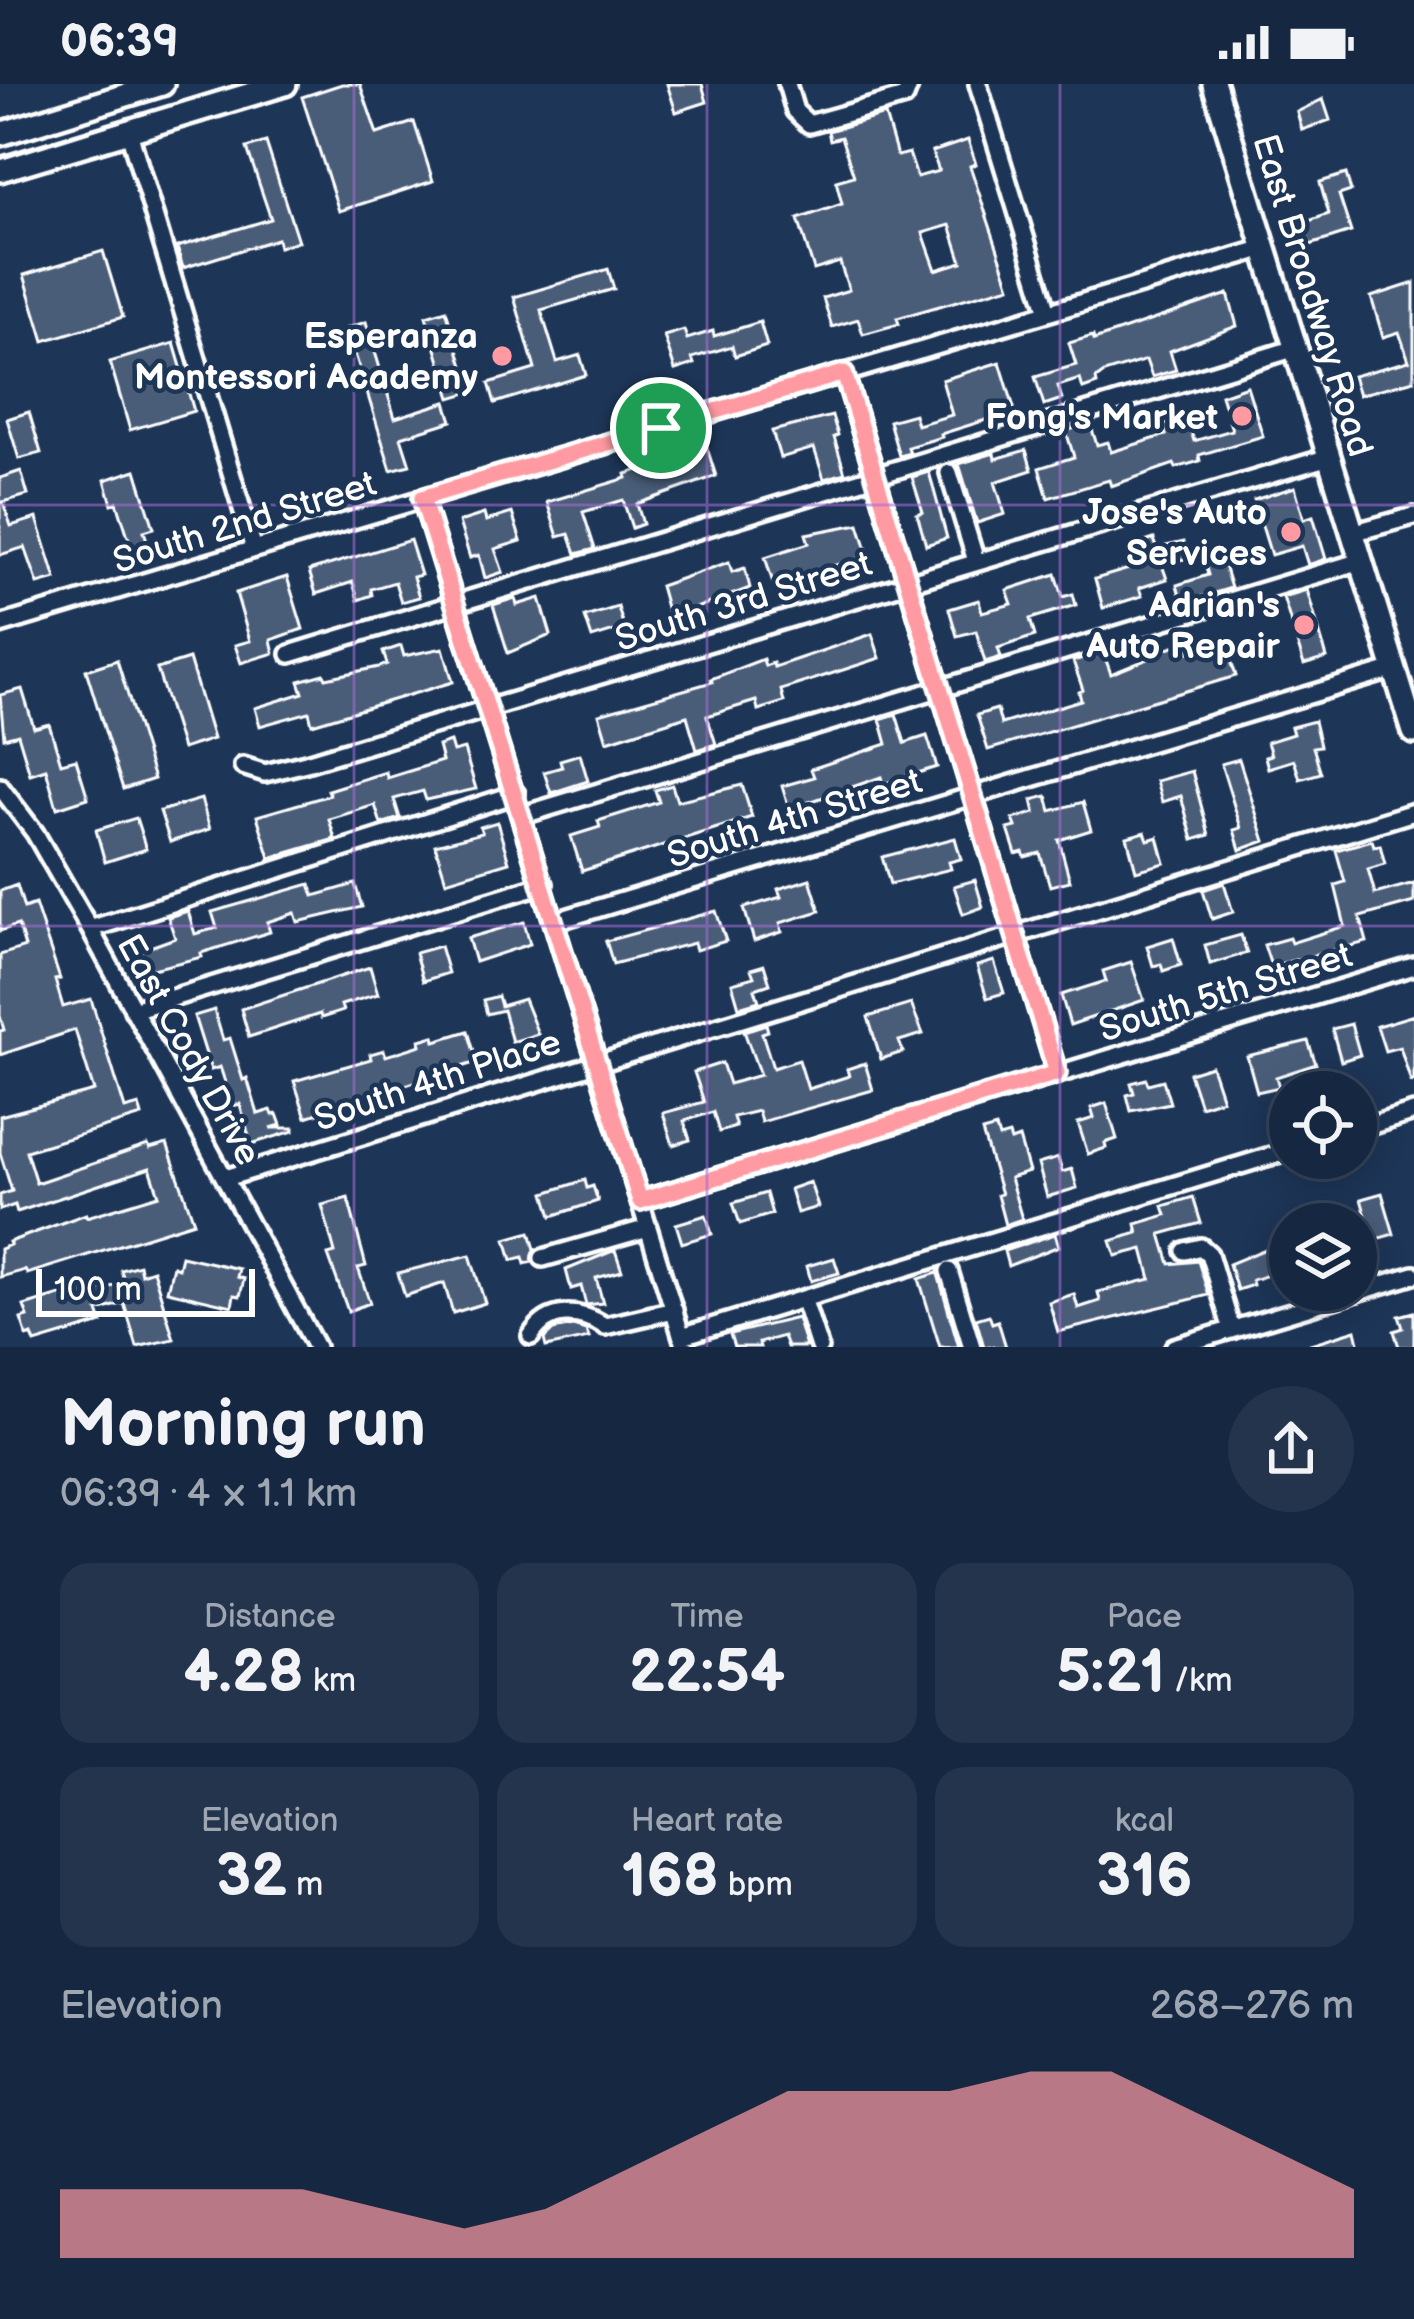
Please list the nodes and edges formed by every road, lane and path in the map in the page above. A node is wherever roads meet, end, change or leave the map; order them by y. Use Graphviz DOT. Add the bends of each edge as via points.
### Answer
graph roads {
  1 [pos="162,84"];
  2 [pos="285,84"];
  3 [pos="789,84"];
  4 [pos="910,84"];
  5 [pos="978,84"];
  6 [pos="1214,84"];
  7 [pos="129,132"];
  8 [pos="0,134"];
  9 [pos="0,170"];
  10 [pos="1265,248"];
  11 [pos="1048,312"];
  12 [pos="1296,349"];
  13 [pos="844,373"];
  14 [pos="1329,458"];
  15 [pos="949,473"];
  16 [pos="876,475"];
  17 [pos="422,498"];
  18 [pos="1414,516"];
  19 [pos="1352,533"];
  20 [pos="254,549"];
  21 [pos="976,561"];
  22 [pos="1361,561"];
  23 [pos="908,581"];
  24 [pos="456,603"];
  25 [pos="0,626"];
  26 [pos="290,654"];
  27 [pos="1395,669"];
  28 [pos="940,688"];
  29 [pos="489,709"];
  30 [pos="1414,732"];
  31 [pos="243,766"];
  32 [pos="0,787"];
  33 [pos="516,794"];
  34 [pos="973,794"];
  35 [pos="6,808"];
  36 [pos="1414,812"];
  37 [pos="523,814"];
  38 [pos="544,884"];
  39 [pos="556,921"];
  40 [pos="90,929"];
  41 [pos="1015,933"];
  42 [pos="1414,966"];
  43 [pos="133,1010"];
  44 [pos="598,1060"];
  45 [pos="1057,1073"];
  46 [pos="1414,1112"];
  47 [pos="1377,1123"];
  48 [pos="1269,1157"];
  49 [pos="226,1178"];
  50 [pos="640,1201"];
  51 [pos="649,1228"];
  52 [pos="1185,1251"];
  53 [pos="543,1258"];
  54 [pos="949,1271"];
  55 [pos="1414,1275"];
  56 [pos="806,1307"];
  57 [pos="674,1310"];
  58 [pos="1232,1330"];
  59 [pos="531,1336"];
  60 [pos="683,1342"];
  61 [pos="316,1347"];
  62 [pos="819,1347"];
  63 [pos="972,1347"];
  64 [pos="1174,1347"];
  1 -- 8 [label="main road"];
  2 -- 7 [label="main road"];
  3 -- 4 [label="street" via="809,124 905,97"];
  5 -- 11 [label="street"];
  6 -- 10 [label="main road, East Broadway Road"];
  7 -- 9 [label="main road"];
  7 -- 20 [label="street"];
  10 -- 11 [label="street, South 2nd Street"];
  10 -- 12 [label="main road, East Broadway Road"];
  11 -- 13 [label="street, South 2nd Street"];
  12 -- 14 [label="main road, East Broadway Road"];
  12 -- 16 [label="street"];
  13 -- 16 [label="street"];
  13 -- 17 [label="street, South 2nd Street"];
  14 -- 19 [label="main road, East Broadway Road"];
  14 -- 21 [label="street, South 3rd Street"];
  15 -- 21 [label="street"];
  16 -- 23 [label="street"];
  16 -- 24 [label="street"];
  17 -- 20 [label="street, South 2nd Street"];
  17 -- 24 [label="street"];
  18 -- 19 [label="street"];
  19 -- 22 [label="main road, East Broadway Road"];
  20 -- 25 [label="street, South 2nd Street"];
  21 -- 23 [label="street, South 3rd Street"];
  22 -- 27 [label="main road, East Broadway Road"];
  22 -- 28 [label="street"];
  23 -- 28 [label="street"];
  23 -- 29 [label="street, South 3rd Street"];
  24 -- 26 [label="street"];
  24 -- 29 [label="street"];
  27 -- 30 [label="main road, East Broadway Road"];
  27 -- 34 [label="street, South 4th Street"];
  28 -- 34 [label="street"];
  28 -- 37 [label="street"];
  29 -- 31 [label="street, South 3rd Street" via="285,768"];
  29 -- 33 [label="street"];
  32 -- 35 [label="street, East Cody Drive"];
  33 -- 37 [label="street"];
  33 -- 40 [label="street"];
  34 -- 39 [label="street, South 4th Street"];
  34 -- 41 [label="street"];
  35 -- 40 [label="street, East Cody Drive" via="35,833"];
  36 -- 41 [label="street, South 4th Place"];
  37 -- 38 [label="street"];
  38 -- 39 [label="street"];
  38 -- 43 [label="street"];
  39 -- 44 [label="street"];
  40 -- 43 [label="street, East Cody Drive"];
  41 -- 44 [label="street, South 4th Place"];
  41 -- 45 [label="street"];
  42 -- 45 [label="street, South 5th Street"];
  43 -- 49 [label="street, East Cody Drive"];
  44 -- 49 [label="street, South 4th Place"];
  44 -- 50 [label="street"];
  45 -- 50 [label="street, South 5th Street"];
  46 -- 47 [label="street"];
  48 -- 60 [label="street"];
  49 -- 61 [label="street, East Cody Drive"];
  50 -- 51 [label="street"];
  51 -- 53 [label="street"];
  51 -- 57 [label="street"];
  52 -- 58 [label="street" via="1209,1254"];
  54 -- 63 [label="street"];
  55 -- 58 [label="street"];
  56 -- 62 [label="street"];
  57 -- 59 [label="street" via="605,1326 584,1312 566,1313"];
  57 -- 60 [label="street"];
  58 -- 64 [label="street"];
}
